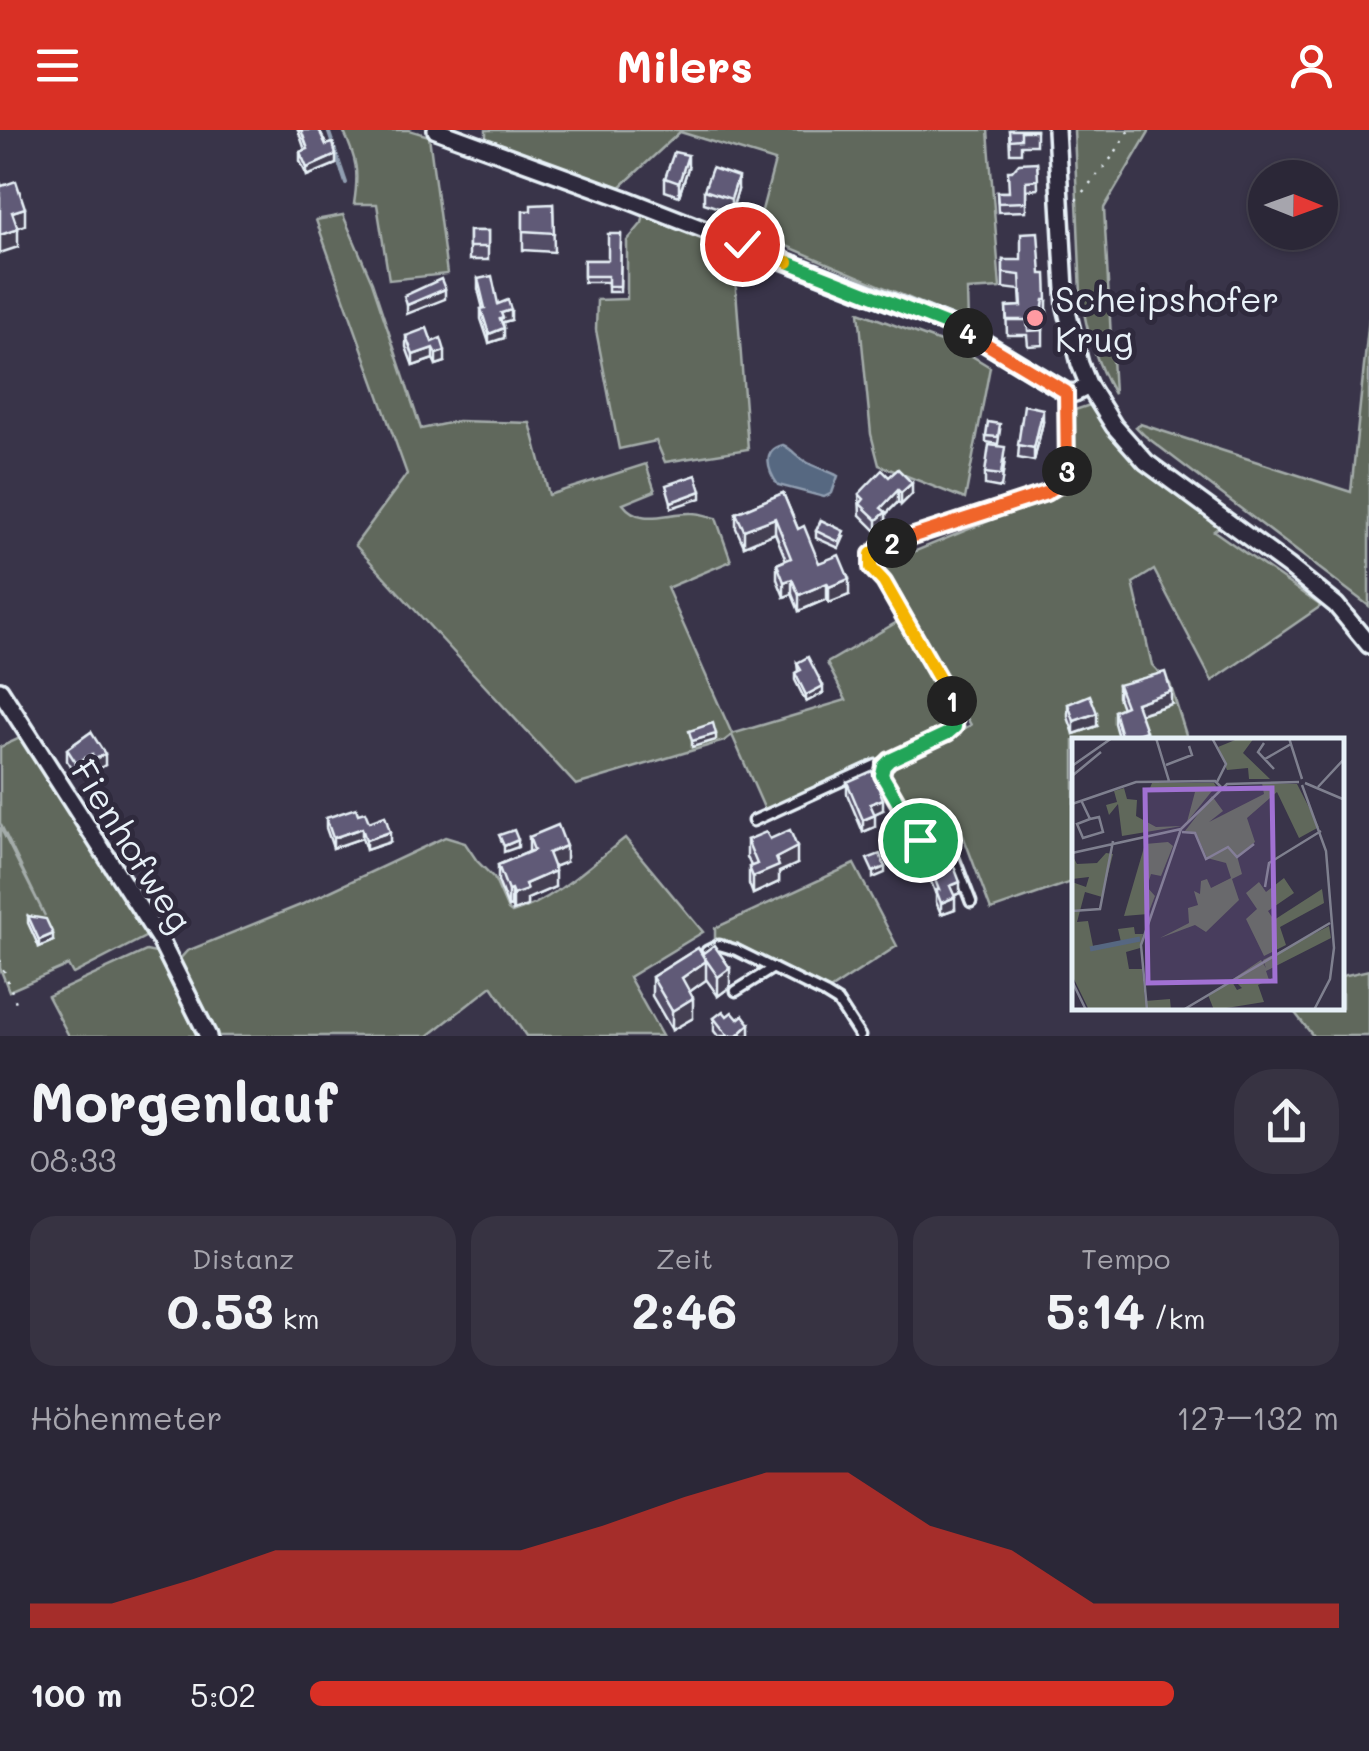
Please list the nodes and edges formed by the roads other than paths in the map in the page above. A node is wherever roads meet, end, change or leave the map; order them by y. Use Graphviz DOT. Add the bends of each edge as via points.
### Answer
graph roads {
  1 [pos="436,130"];
  2 [pos="1056,130"];
  3 [pos="1089,386"];
  4 [pos="1066,392"];
  5 [pos="1369,645"];
  6 [pos="0,690"];
  7 [pos="884,766"];
  8 [pos="753,821"];
  9 [pos="972,902"];
  10 [pos="703,954"];
  11 [pos="773,968"];
  12 [pos="736,990"];
  13 [pos="208,1036"];
  14 [pos="860,1036"];
  1 -- 4 [label="street" via="967,332"];
  2 -- 3 [label="street" via="1066,307"];
  3 -- 4 [label="street"];
  3 -- 5 [label="street" via="1146,462 1336,605"];
  4 -- 7 [label="lane" via="1066,474 1059,485 871,554 871,568 956,715 948,733"];
  6 -- 13 [label="street, Fienhofweg" via="160,940"];
  7 -- 8 [label="lane"];
  7 -- 9 [label="lane" via="882,775 920,840 954,855"];
  10 -- 11 [label="lane" via="719,945"];
  11 -- 12 [label="lane"];
  11 -- 14 [label="lane" via="838,1002"];
}
